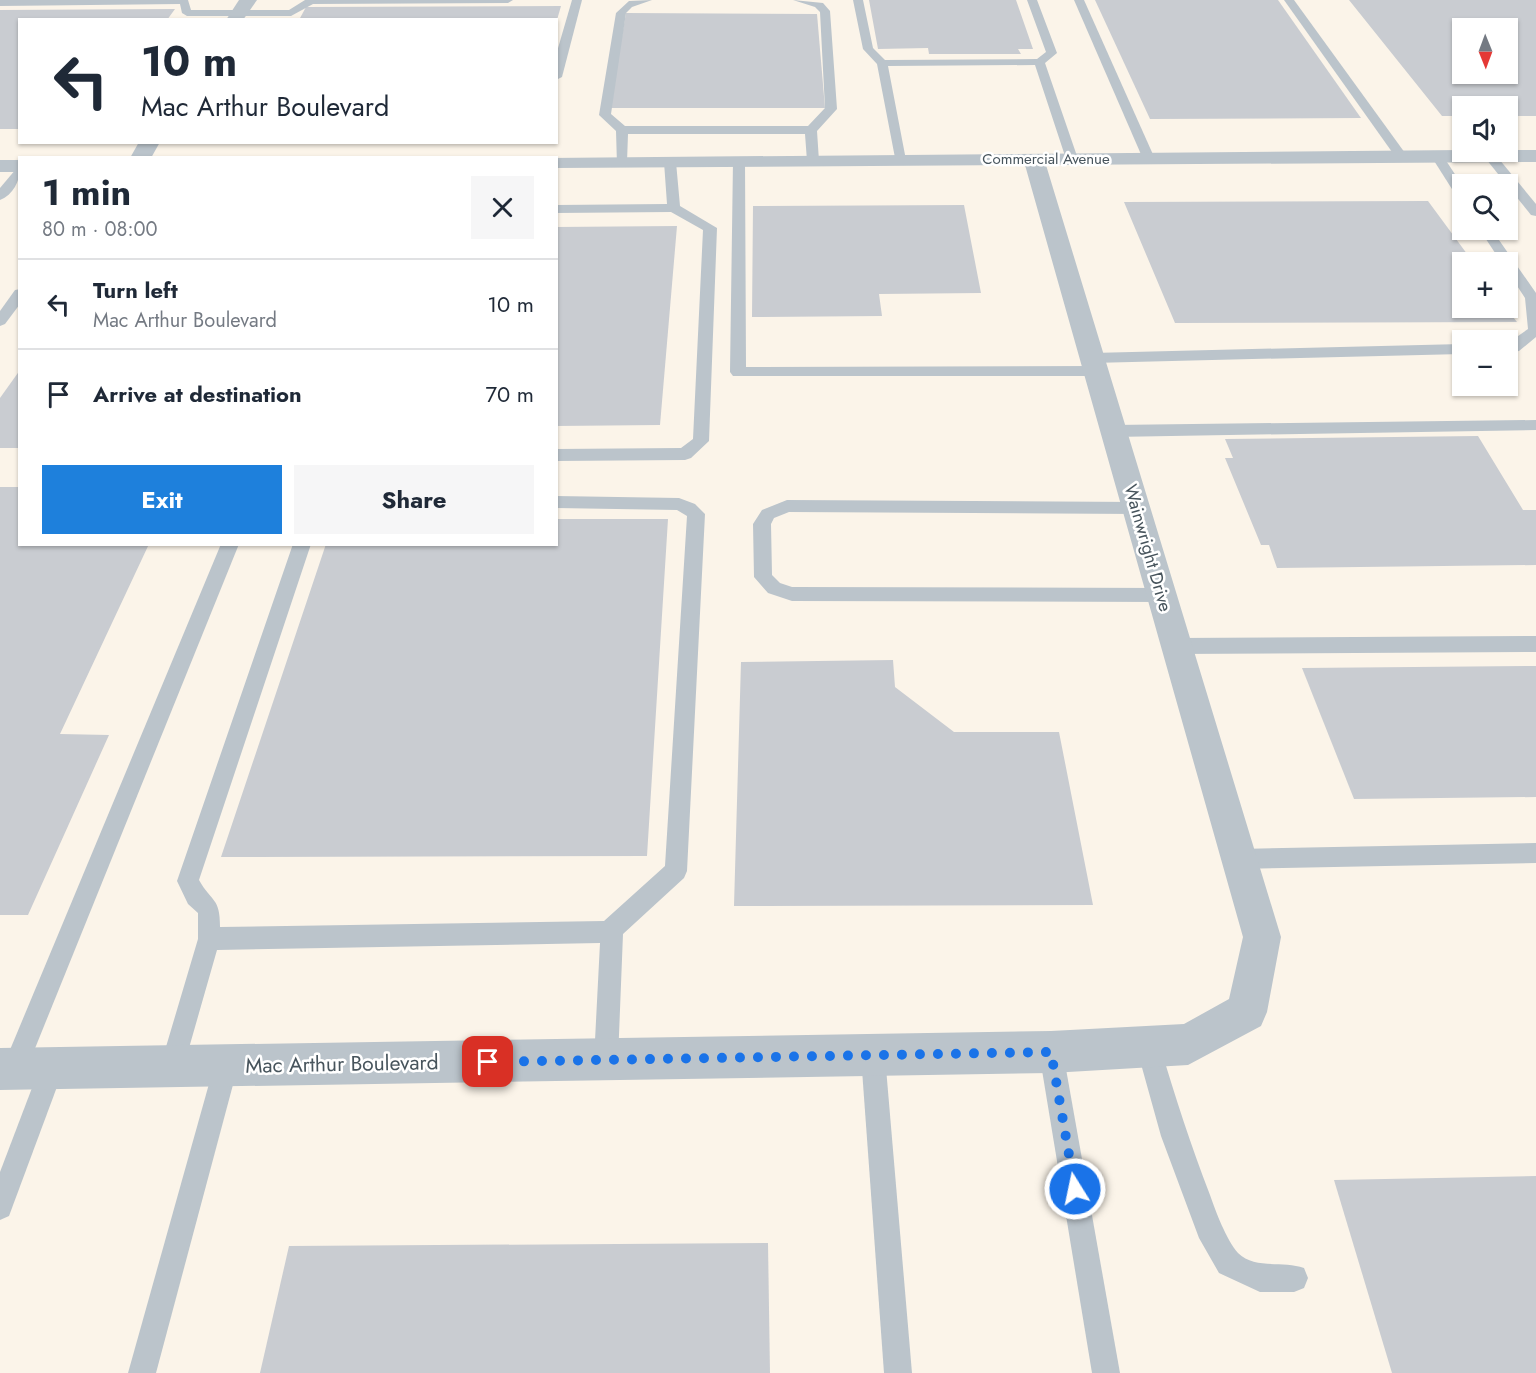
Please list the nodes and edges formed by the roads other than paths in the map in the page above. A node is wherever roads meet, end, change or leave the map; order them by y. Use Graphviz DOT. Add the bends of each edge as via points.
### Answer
graph roads {
  1 [pos="507,0"];
  2 [pos="577,0"];
  3 [pos="647,0"];
  4 [pos="798,0"];
  5 [pos="858,0"];
  6 [pos="1032,0"];
  7 [pos="1079,0"];
  8 [pos="1289,0"];
  9 [pos="0,3"];
  10 [pos="240,11"];
  11 [pos="279,16"];
  12 [pos="1039,62"];
  13 [pos="882,63"];
  14 [pos="558,70"];
  15 [pos="622,130"];
  16 [pos="811,130"];
  17 [pos="1401,156"];
  18 [pos="1437,156"];
  19 [pos="1452,156"];
  20 [pos="1518,156"];
  21 [pos="1536,156"];
  22 [pos="1072,159"];
  23 [pos="1149,159"];
  24 [pos="900,160"];
  25 [pos="1034,160"];
  26 [pos="739,161"];
  27 [pos="813,161"];
  28 [pos="558,162"];
  29 [pos="621,162"];
  30 [pos="670,162"];
  31 [pos="1495,162"];
  32 [pos="0,166"];
  33 [pos="18,166"];
  34 [pos="18,174"];
  35 [pos="1452,179"];
  36 [pos="0,196"];
  37 [pos="674,208"];
  38 [pos="558,209"];
  39 [pos="1536,212"];
  40 [pos="1493,240"];
  41 [pos="18,296"];
  42 [pos="0,321"];
  43 [pos="1518,345"];
  44 [pos="1452,349"];
  45 [pos="1094,365"];
  46 [pos="1536,425"];
  47 [pos="1113,431"];
  48 [pos="558,455"];
  49 [pos="558,502"];
  50 [pos="1136,508"];
  51 [pos="229,546"];
  52 [pos="301,546"];
  53 [pos="1162,595"];
  54 [pos="1536,644"];
  55 [pos="1176,646"];
  56 [pos="1536,853"];
  57 [pos="1239,859"];
  58 [pos="612,932"];
  59 [pos="1262,937"];
  60 [pos="209,939"];
  61 [pos="1148,1046"];
  62 [pos="1051,1052"];
  63 [pos="873,1056"];
  64 [pos="606,1060"];
  65 [pos="226,1066"];
  66 [pos="172,1067"];
  67 [pos="22,1068"];
  68 [pos="0,1208"];
  69 [pos="1294,1278"];
  70 [pos="142,1373"];
  71 [pos="898,1373"];
  72 [pos="1106,1373"];
  1 -- 11 [label="lane" via="311,1"];
  2 -- 14 [label="lane"];
  3 -- 15 [label="lane" via="633,3 621,13 605,115"];
  4 -- 16 [label="lane" via="819,5 825,11 831,109"];
  5 -- 13 [label="lane" via="868,50"];
  6 -- 12 [label="lane" via="1052,53"];
  7 -- 23 [label="lane"];
  8 -- 17 [label="lane"];
  9 -- 10 [label="lane" via="184,1 187,12"];
  10 -- 11 [label="lane"];
  12 -- 13 [label="lane"];
  12 -- 22 [label="lane"];
  13 -- 24 [label="lane"];
  15 -- 16 [label="lane"];
  15 -- 29 [label="lane"];
  16 -- 27 [label="lane"];
  17 -- 18 [label="street, Commercial Avenue"];
  17 -- 23 [label="street, Commercial Avenue"];
  18 -- 19 [label="street, Commercial Avenue"];
  18 -- 35 [label="lane"];
  20 -- 21 [label="street, Commercial Avenue"];
  22 -- 23 [label="street, Commercial Avenue"];
  22 -- 25 [label="street, Commercial Avenue"];
  24 -- 25 [label="street, Commercial Avenue"];
  24 -- 27 [label="street, Commercial Avenue"];
  25 -- 45 [label="street, Wainwright Drive"];
  26 -- 27 [label="street, Commercial Avenue"];
  26 -- 30 [label="street, Commercial Avenue"];
  26 -- 45 [label="lane" via="738,372"];
  28 -- 29 [label="street, Commercial Avenue"];
  29 -- 30 [label="street, Commercial Avenue"];
  30 -- 37 [label="lane"];
  31 -- 39 [label="lane"];
  32 -- 33 [label="street"];
  34 -- 36 [label="lane"];
  37 -- 38 [label="lane"];
  37 -- 48 [label="lane" via="710,228 701,441 686,454"];
  40 -- 43 [label="lane" via="1532,298 1535,330"];
  41 -- 42 [label="lane"];
  44 -- 45 [label="lane"];
  45 -- 47 [label="street, Wainwright Drive"];
  46 -- 47 [label="lane"];
  47 -- 50 [label="street, Wainwright Drive"];
  49 -- 58 [label="lane" via="679,504 696,514 676,871"];
  50 -- 53 [label="street, Wainwright Drive"];
  50 -- 53 [label="lane" via="787,506 768,514 762,524 763,577 774,588 792,594"];
  51 -- 67 [label="lane"];
  52 -- 60 [label="lane" via="188,881 209,909"];
  53 -- 55 [label="street, Wainwright Drive"];
  54 -- 55 [label="lane"];
  55 -- 57 [label="street, Wainwright Drive"];
  56 -- 57 [label="lane"];
  57 -- 59 [label="street, Wainwright Drive"];
  58 -- 60 [label="lane"];
  58 -- 64 [label="lane"];
  59 -- 61 [label="street, Mac Arthur Boulevard" via="1247,1012 1188,1044"];
  60 -- 66 [label="lane"];
  61 -- 62 [label="street, Mac Arthur Boulevard"];
  61 -- 69 [label="lane" via="1174,1136 1209,1228 1229,1263 1260,1278"];
  62 -- 63 [label="street, Mac Arthur Boulevard"];
  62 -- 72 [label="lane"];
  63 -- 64 [label="street, Mac Arthur Boulevard"];
  63 -- 71 [label="lane"];
  64 -- 65 [label="street, Mac Arthur Boulevard"];
  65 -- 66 [label="street, Mac Arthur Boulevard"];
  65 -- 70 [label="lane"];
  66 -- 67 [label="street, Mac Arthur Boulevard"];
  67 -- 68 [label="lane"];
}
